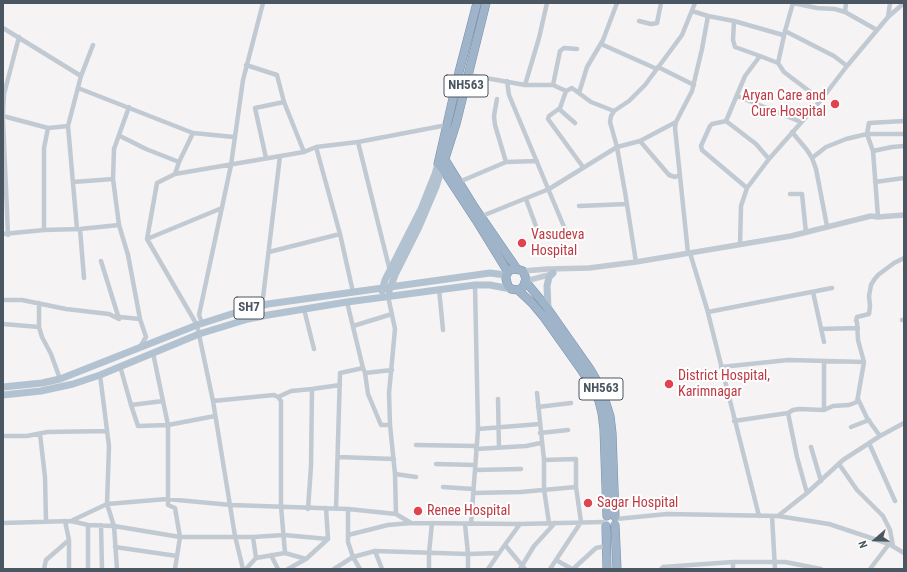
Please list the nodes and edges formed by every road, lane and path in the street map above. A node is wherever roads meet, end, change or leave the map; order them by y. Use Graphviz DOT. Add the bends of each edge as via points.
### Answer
graph roads {
  1 [pos="263,3"];
  2 [pos="477,3"];
  3 [pos="486,3"];
  4 [pos="547,3"];
  5 [pos="617,3"];
  6 [pos="661,3"];
  7 [pos="695,3"];
  8 [pos="792,3"];
  9 [pos="846,3"];
  10 [pos="890,3"];
  11 [pos="904,3"];
  12 [pos="692,11"];
  13 [pos="845,12"];
  14 [pos="708,16"];
  15 [pos="888,18"];
  16 [pos="640,21"];
  17 [pos="734,21"];
  18 [pos="3,28"];
  19 [pos="877,30"];
  20 [pos="784,33"];
  21 [pos="18,37"];
  22 [pos="601,44"];
  23 [pos="94,45"];
  24 [pos="577,49"];
  25 [pos="760,56"];
  26 [pos="778,63"];
  27 [pos="246,65"];
  28 [pos="847,66"];
  29 [pos="658,68"];
  30 [pos="469,75"];
  31 [pos="81,76"];
  32 [pos="507,81"];
  33 [pos="525,85"];
  34 [pos="553,85"];
  35 [pos="694,85"];
  36 [pos="78,88"];
  37 [pos="566,91"];
  38 [pos="579,93"];
  39 [pos="3,94"];
  40 [pos="737,96"];
  41 [pos="497,99"];
  42 [pos="821,100"];
  43 [pos="284,102"];
  44 [pos="129,107"];
  45 [pos="559,109"];
  46 [pos="614,111"];
  47 [pos="3,113"];
  48 [pos="3,116"];
  49 [pos="3,120"];
  50 [pos="726,121"];
  51 [pos="904,121"];
  52 [pos="676,122"];
  53 [pos="801,122"];
  54 [pos="575,123"];
  55 [pos="447,125"];
  56 [pos="68,126"];
  57 [pos="48,128"];
  58 [pos="193,132"];
  59 [pos="792,132"];
  60 [pos="867,134"];
  61 [pos="904,134"];
  62 [pos="120,136"];
  63 [pos="234,137"];
  64 [pos="640,141"];
  65 [pos="358,142"];
  66 [pos="904,146"];
  67 [pos="316,147"];
  68 [pos="617,148"];
  69 [pos="874,151"];
  70 [pos="304,152"];
  71 [pos="280,156"];
  72 [pos="266,158"];
  73 [pos="443,158"];
  74 [pos="812,158"];
  75 [pos="769,159"];
  76 [pos="537,161"];
  77 [pos="179,162"];
  78 [pos="506,162"];
  79 [pos="231,165"];
  80 [pos="440,166"];
  81 [pos="583,167"];
  82 [pos="175,174"];
  83 [pos="680,174"];
  84 [pos="904,178"];
  85 [pos="113,179"];
  86 [pos="73,182"];
  87 [pos="459,182"];
  88 [pos="876,182"];
  89 [pos="747,188"];
  90 [pos="549,189"];
  91 [pos="790,194"];
  92 [pos="526,199"];
  93 [pos="627,204"];
  94 [pos="579,206"];
  95 [pos="222,208"];
  96 [pos="904,215"];
  97 [pos="482,216"];
  98 [pos="878,217"];
  99 [pos="119,225"];
  100 [pos="827,226"];
  101 [pos="79,229"];
  102 [pos="537,229"];
  103 [pos="44,230"];
  104 [pos="806,233"];
  105 [pos="5,234"];
  106 [pos="340,234"];
  107 [pos="567,234"];
  108 [pos="147,239"];
  109 [pos="740,245"];
  110 [pos="269,252"];
  111 [pos="689,253"];
  112 [pos="904,258"];
  113 [pos="101,261"];
  114 [pos="636,262"];
  115 [pos="562,269"];
  116 [pos="520,270"];
  117 [pos="390,271"];
  118 [pos="553,273"];
  119 [pos="507,274"];
  120 [pos="84,278"];
  121 [pos="526,282"];
  122 [pos="475,285"];
  123 [pos="391,287"];
  124 [pos="382,288"];
  125 [pos="832,288"];
  126 [pos="439,289"];
  127 [pos="514,289"];
  128 [pos="353,292"];
  129 [pos="813,292"];
  130 [pos="385,297"];
  131 [pos="3,300"];
  132 [pos="347,302"];
  133 [pos="39,303"];
  134 [pos="262,306"];
  135 [pos="548,308"];
  136 [pos="304,309"];
  137 [pos="708,312"];
  138 [pos="392,314"];
  139 [pos="119,319"];
  140 [pos="140,319"];
  141 [pos="3,324"];
  142 [pos="200,324"];
  143 [pos="353,326"];
  144 [pos="39,327"];
  145 [pos="858,328"];
  146 [pos="821,329"];
  147 [pos="443,330"];
  148 [pos="199,334"];
  149 [pos="824,342"];
  150 [pos="139,348"];
  151 [pos="314,349"];
  152 [pos="153,353"];
  153 [pos="824,362"];
  154 [pos="864,362"];
  155 [pos="120,366"];
  156 [pos="721,367"];
  157 [pos="392,370"];
  158 [pos="364,371"];
  159 [pos="100,374"];
  160 [pos="60,379"];
  161 [pos="340,385"];
  162 [pos="3,387"];
  163 [pos="312,389"];
  164 [pos="537,393"];
  165 [pos="3,395"];
  166 [pos="278,397"];
  167 [pos="498,399"];
  168 [pos="858,399"];
  169 [pos="162,400"];
  170 [pos="213,401"];
  171 [pos="571,403"];
  172 [pos="131,405"];
  173 [pos="538,407"];
  174 [pos="824,410"];
  175 [pos="788,413"];
  176 [pos="215,416"];
  177 [pos="868,420"];
  178 [pos="734,421"];
  179 [pos="904,423"];
  180 [pos="540,424"];
  181 [pos="168,425"];
  182 [pos="390,425"];
  183 [pos="498,427"];
  184 [pos="851,427"];
  185 [pos="478,429"];
  186 [pos="568,430"];
  187 [pos="107,431"];
  188 [pos="540,433"];
  189 [pos="40,434"];
  190 [pos="3,436"];
  191 [pos="880,436"];
  192 [pos="541,443"];
  193 [pos="869,443"];
  194 [pos="416,446"];
  195 [pos="811,447"];
  196 [pos="476,448"];
  197 [pos="499,448"];
  198 [pos="338,457"];
  199 [pos="394,459"];
  200 [pos="544,460"];
  201 [pos="436,464"];
  202 [pos="839,464"];
  203 [pos="475,468"];
  204 [pos="521,469"];
  205 [pos="395,474"];
  206 [pos="416,477"];
  207 [pos="820,480"];
  208 [pos="443,487"];
  209 [pos="576,487"];
  210 [pos="544,489"];
  211 [pos="473,491"];
  212 [pos="807,493"];
  213 [pos="167,499"];
  214 [pos="895,500"];
  215 [pos="106,504"];
  216 [pos="231,505"];
  217 [pos="281,506"];
  218 [pos="326,508"];
  219 [pos="308,509"];
  220 [pos="336,509"];
  221 [pos="348,509"];
  222 [pos="396,514"];
  223 [pos="759,516"];
  224 [pos="772,516"];
  225 [pos="778,516"];
  226 [pos="46,521"];
  227 [pos="68,521"];
  228 [pos="611,521"];
  229 [pos="581,522"];
  230 [pos="3,523"];
  231 [pos="411,523"];
  232 [pos="432,523"];
  233 [pos="549,523"];
  234 [pos="465,524"];
  235 [pos="471,524"];
  236 [pos="520,524"];
  237 [pos="555,524"];
  238 [pos="88,525"];
  239 [pos="101,525"];
  240 [pos="114,526"];
  241 [pos="348,534"];
  242 [pos="284,535"];
  243 [pos="235,536"];
  244 [pos="180,537"];
  245 [pos="253,537"];
  246 [pos="328,539"];
  247 [pos="69,540"];
  248 [pos="505,545"];
  249 [pos="891,545"];
  250 [pos="606,546"];
  251 [pos="115,547"];
  252 [pos="375,551"];
  253 [pos="285,552"];
  254 [pos="429,553"];
  255 [pos="499,553"];
  256 [pos="904,553"];
  257 [pos="468,554"];
  258 [pos="270,555"];
  259 [pos="177,556"];
  260 [pos="353,557"];
  261 [pos="256,558"];
  262 [pos="306,559"];
  263 [pos="556,560"];
  264 [pos="733,562"];
  265 [pos="774,562"];
  266 [pos="522,568"];
  267 [pos="44,569"];
  268 [pos="69,569"];
  269 [pos="88,569"];
  270 [pos="102,569"];
  271 [pos="118,569"];
  272 [pos="175,569"];
  273 [pos="244,569"];
  274 [pos="278,569"];
  275 [pos="288,569"];
  276 [pos="334,569"];
  277 [pos="360,569"];
  278 [pos="382,569"];
  279 [pos="429,569"];
  280 [pos="468,569"];
  281 [pos="488,569"];
  282 [pos="550,569"];
  283 [pos="572,569"];
  284 [pos="607,569"];
  285 [pos="617,569"];
  286 [pos="661,569"];
  287 [pos="733,569"];
  288 [pos="775,569"];
  289 [pos="821,569"];
  290 [pos="870,569"];
  1 -- 27 [label="street"];
  2 -- 55 [label="highway, NH563"];
  3 -- 30 [label="highway, NH563"];
  4 -- 33 [label="street"];
  5 -- 22 [label="street"];
  6 -- 16 [label="street" via="657,23"];
  7 -- 12 [label="street"];
  8 -- 13 [label="street"];
  8 -- 20 [label="street"];
  9 -- 13 [label="street"];
  10 -- 15 [label="street"];
  11 -- 15 [label="street"];
  12 -- 14 [label="street"];
  12 -- 29 [label="street" via="682,35"];
  13 -- 19 [label="street"];
  14 -- 17 [label="street"];
  14 -- 35 [label="street"];
  15 -- 19 [label="street"];
  17 -- 20 [label="street"];
  17 -- 25 [label="street" via="732,40 735,47"];
  18 -- 21 [label="street"];
  19 -- 28 [label="street"];
  20 -- 26 [label="street"];
  20 -- 28 [label="street" via="834,56"];
  21 -- 31 [label="street"];
  21 -- 39 [label="street"];
  22 -- 29 [label="street"];
  22 -- 38 [label="street" via="587,67"];
  23 -- 31 [label="street"];
  24 -- 34 [label="street" via="564,48 560,51"];
  25 -- 26 [label="street"];
  25 -- 40 [label="street" via="745,76"];
  26 -- 42 [label="street" via="784,72"];
  27 -- 43 [label="street" via="277,75"];
  27 -- 63 [label="street"];
  28 -- 42 [label="street"];
  29 -- 35 [label="street"];
  29 -- 46 [label="street" via="629,101"];
  30 -- 32 [label="street"];
  30 -- 73 [label="highway, NH563"];
  31 -- 36 [label="street"];
  32 -- 33 [label="street"];
  32 -- 76 [label="street" via="509,95"];
  33 -- 34 [label="street"];
  34 -- 37 [label="street"];
  35 -- 52 [label="street"];
  36 -- 44 [label="street"];
  36 -- 56 [label="street"];
  37 -- 38 [label="street" via="572,88"];
  37 -- 45 [label="street"];
  38 -- 46 [label="street" via="591,102"];
  39 -- 47 [label="street"];
  40 -- 50 [label="street"];
  40 -- 53 [label="street"];
  41 -- 78 [label="street" via="495,125"];
  42 -- 53 [label="street"];
  43 -- 70 [label="street"];
  43 -- 72 [label="street" via="255,108"];
  44 -- 58 [label="street"];
  44 -- 62 [label="street"];
  45 -- 54 [label="street"];
  45 -- 81 [label="street" via="549,116 549,120"];
  46 -- 68 [label="street" via="610,122"];
  48 -- 57 [label="street"];
  49 -- 105 [label="street"];
  50 -- 75 [label="street" via="756,144"];
  50 -- 89 [label="street" via="710,126 701,146 702,150"];
  51 -- 60 [label="street" via="869,123"];
  52 -- 64 [label="street"];
  52 -- 83 [label="street"];
  53 -- 59 [label="street"];
  55 -- 65 [label="street"];
  55 -- 73 [label="highway, NH563"];
  56 -- 57 [label="street"];
  56 -- 86 [label="street"];
  57 -- 103 [label="street" via="44,148"];
  58 -- 63 [label="street"];
  58 -- 77 [label="street"];
  59 -- 74 [label="street"];
  59 -- 75 [label="street"];
  60 -- 61 [label="street"];
  60 -- 69 [label="street"];
  60 -- 74 [label="street" via="835,143"];
  62 -- 77 [label="street"];
  62 -- 85 [label="street" via="114,149"];
  63 -- 79 [label="street"];
  64 -- 68 [label="street"];
  64 -- 83 [label="street" via="669,175 675,177"];
  65 -- 67 [label="street"];
  65 -- 117 [label="street"];
  66 -- 69 [label="street"];
  67 -- 70 [label="street"];
  67 -- 106 [label="street"];
  68 -- 81 [label="street"];
  68 -- 93 [label="street"];
  69 -- 88 [label="street"];
  70 -- 71 [label="street"];
  71 -- 72 [label="street"];
  71 -- 110 [label="street"];
  72 -- 79 [label="street"];
  73 -- 80 [label="highway, NH563"];
  73 -- 87 [label="highway, NH563"];
  74 -- 100 [label="street"];
  75 -- 89 [label="street"];
  76 -- 78 [label="street"];
  76 -- 90 [label="street"];
  77 -- 82 [label="street"];
  78 -- 87 [label="street"];
  79 -- 82 [label="street"];
  79 -- 95 [label="street"];
  80 -- 117 [label="main road"];
  80 -- 119 [label="highway, NH563" via="489,240"];
  80 -- 123 [label="main road" via="436,187"];
  81 -- 90 [label="street"];
  82 -- 108 [label="street" via="157,183"];
  83 -- 111 [label="street"];
  84 -- 88 [label="street"];
  85 -- 86 [label="street"];
  85 -- 99 [label="street"];
  86 -- 101 [label="street"];
  87 -- 97 [label="highway, NH563"];
  88 -- 98 [label="street"];
  89 -- 109 [label="street" via="741,206"];
  90 -- 92 [label="street"];
  90 -- 107 [label="street"];
  91 -- 104 [label="street" via="802,194"];
  92 -- 97 [label="street"];
  92 -- 102 [label="street"];
  93 -- 94 [label="street"];
  93 -- 114 [label="street"];
  95 -- 108 [label="street"];
  95 -- 142 [label="street" via="199,314"];
  96 -- 98 [label="street"];
  97 -- 116 [label="highway, NH563"];
  98 -- 100 [label="street" via="871,216"];
  99 -- 101 [label="street"];
  99 -- 140 [label="street" via="128,256"];
  100 -- 104 [label="street"];
  101 -- 103 [label="street"];
  101 -- 120 [label="street"];
  103 -- 105 [label="street"];
  104 -- 109 [label="street"];
  106 -- 110 [label="street"];
  106 -- 128 [label="street"];
  108 -- 142 [label="street"];
  109 -- 111 [label="street"];
  110 -- 134 [label="street"];
  111 -- 114 [label="street"];
  111 -- 137 [label="street"];
  112 -- 145 [label="street" via="874,280 869,296 870,312 857,316"];
  113 -- 139 [label="street"];
  114 -- 115 [label="street"];
  115 -- 116 [label="street"];
  115 -- 118 [label="street"];
  116 -- 119 [label="highway" via="514,269"];
  116 -- 121 [label="highway, NH563" via="526,275"];
  117 -- 124 [label="main road"];
  118 -- 121 [label="street"];
  118 -- 135 [label="main road" via="546,286"];
  119 -- 123 [label="main road, SH7" via="490,273"];
  119 -- 127 [label="highway, NH563" via="506,283"];
  121 -- 127 [label="highway" via="523,287"];
  121 -- 135 [label="highway, NH563"];
  122 -- 126 [label="main road, SH7"];
  122 -- 127 [label="main road, SH7"];
  122 -- 185 [label="street"];
  123 -- 124 [label="main road, SH7"];
  123 -- 130 [label="main road"];
  124 -- 128 [label="main road, SH7"];
  124 -- 130 [label="main road"];
  125 -- 129 [label="street"];
  126 -- 130 [label="main road, SH7"];
  126 -- 147 [label="street"];
  127 -- 228 [label="highway, NH563" via="543,316 595,391 604,429"];
  128 -- 134 [label="main road, SH7"];
  129 -- 137 [label="street"];
  129 -- 146 [label="street"];
  130 -- 132 [label="main road, SH7"];
  130 -- 138 [label="street"];
  131 -- 133 [label="street"];
  132 -- 136 [label="main road, SH7"];
  132 -- 143 [label="street"];
  133 -- 139 [label="street" via="109,314"];
  133 -- 144 [label="street"];
  134 -- 142 [label="main road, SH7"];
  135 -- 228 [label="highway, NH563" via="590,369 610,416"];
  136 -- 148 [label="main road, SH7" via="248,319"];
  136 -- 151 [label="street"];
  137 -- 156 [label="street"];
  138 -- 143 [label="street"];
  138 -- 157 [label="street" via="395,329"];
  139 -- 140 [label="street"];
  140 -- 150 [label="street" via="146,337"];
  141 -- 144 [label="street"];
  142 -- 148 [label="street"];
  142 -- 150 [label="main road, SH7"];
  143 -- 158 [label="street"];
  144 -- 160 [label="street"];
  145 -- 146 [label="street"];
  145 -- 154 [label="street" via="858,340"];
  146 -- 149 [label="street"];
  148 -- 152 [label="main road, SH7"];
  148 -- 170 [label="street"];
  150 -- 160 [label="main road, SH7"];
  152 -- 155 [label="main road, SH7"];
  152 -- 169 [label="street"];
  153 -- 154 [label="street"];
  153 -- 156 [label="street" via="788,360"];
  153 -- 174 [label="street"];
  154 -- 168 [label="street"];
  155 -- 159 [label="main road, SH7"];
  155 -- 172 [label="street"];
  156 -- 178 [label="street"];
  157 -- 158 [label="street"];
  157 -- 182 [label="street" via="389,393"];
  158 -- 161 [label="street" via="340,373"];
  158 -- 182 [label="street" via="368,394 381,425"];
  159 -- 165 [label="main road, SH7" via="73,384 41,391"];
  159 -- 187 [label="street"];
  160 -- 162 [label="main road, SH7"];
  161 -- 163 [label="street"];
  161 -- 198 [label="street"];
  163 -- 166 [label="street" via="291,391"];
  163 -- 219 [label="street"];
  164 -- 173 [label="street"];
  166 -- 170 [label="street"];
  166 -- 217 [label="street" via="281,401"];
  167 -- 183 [label="street"];
  168 -- 174 [label="street" via="857,402"];
  168 -- 177 [label="street"];
  169 -- 172 [label="street"];
  169 -- 181 [label="street"];
  170 -- 176 [label="street"];
  171 -- 173 [label="street"];
  172 -- 181 [label="street" via="138,426"];
  173 -- 180 [label="street"];
  174 -- 175 [label="street" via="799,409"];
  175 -- 178 [label="street"];
  175 -- 212 [label="street"];
  176 -- 181 [label="street"];
  176 -- 216 [label="street"];
  177 -- 184 [label="street"];
  177 -- 191 [label="street"];
  178 -- 223 [label="street"];
  179 -- 191 [label="street"];
  180 -- 183 [label="street"];
  180 -- 188 [label="street"];
  181 -- 213 [label="street"];
  182 -- 199 [label="street"];
  183 -- 185 [label="street"];
  183 -- 197 [label="street"];
  185 -- 196 [label="street"];
  186 -- 188 [label="street"];
  187 -- 189 [label="street"];
  187 -- 215 [label="street"];
  188 -- 192 [label="street"];
  189 -- 190 [label="street"];
  189 -- 226 [label="street" via="45,477"];
  191 -- 193 [label="street"];
  192 -- 197 [label="street"];
  192 -- 200 [label="street"];
  193 -- 202 [label="street"];
  193 -- 214 [label="street"];
  194 -- 196 [label="street"];
  195 -- 207 [label="street"];
  196 -- 197 [label="street"];
  196 -- 203 [label="street"];
  198 -- 199 [label="street"];
  198 -- 220 [label="street"];
  199 -- 205 [label="street"];
  200 -- 209 [label="street" via="576,459"];
  200 -- 210 [label="street"];
  201 -- 203 [label="street"];
  202 -- 207 [label="street"];
  202 -- 249 [label="street" via="857,490 883,516 890,530"];
  203 -- 204 [label="street"];
  203 -- 211 [label="street"];
  205 -- 206 [label="street"];
  205 -- 222 [label="street"];
  207 -- 212 [label="street"];
  208 -- 211 [label="street"];
  209 -- 210 [label="street"];
  209 -- 229 [label="street"];
  210 -- 211 [label="street" via="521,492"];
  210 -- 233 [label="street"];
  211 -- 235 [label="street"];
  212 -- 225 [label="street"];
  213 -- 215 [label="street"];
  213 -- 216 [label="street"];
  213 -- 244 [label="street" via="168,505 175,508"];
  215 -- 227 [label="street"];
  215 -- 240 [label="street"];
  216 -- 217 [label="street"];
  216 -- 243 [label="street"];
  217 -- 219 [label="street"];
  217 -- 242 [label="street"];
  218 -- 219 [label="street"];
  218 -- 220 [label="street"];
  218 -- 246 [label="street"];
  220 -- 221 [label="street"];
  221 -- 222 [label="street"];
  221 -- 241 [label="street"];
  222 -- 231 [label="street"];
  223 -- 224 [label="street"];
  223 -- 228 [label="street" via="667,514"];
  224 -- 225 [label="street"];
  224 -- 265 [label="street"];
  225 -- 249 [label="street" via="829,524"];
  226 -- 227 [label="street"];
  226 -- 230 [label="street"];
  227 -- 238 [label="street"];
  227 -- 247 [label="street"];
  228 -- 229 [label="street"];
  228 -- 250 [label="highway, NH563"];
  228 -- 285 [label="highway, NH563"];
  229 -- 237 [label="street"];
  229 -- 263 [label="street"];
  231 -- 232 [label="street"];
  231 -- 241 [label="street"];
  232 -- 234 [label="street"];
  232 -- 254 [label="street"];
  233 -- 236 [label="street"];
  233 -- 237 [label="street"];
  234 -- 235 [label="street"];
  234 -- 257 [label="street"];
  235 -- 236 [label="street"];
  236 -- 248 [label="street"];
  237 -- 266 [label="street" via="534,546"];
  238 -- 239 [label="street"];
  238 -- 269 [label="street"];
  239 -- 240 [label="street"];
  239 -- 270 [label="street"];
  240 -- 244 [label="street"];
  240 -- 251 [label="street"];
  241 -- 260 [label="street"];
  242 -- 245 [label="street"];
  242 -- 246 [label="street"];
  242 -- 253 [label="street"];
  243 -- 244 [label="street"];
  243 -- 245 [label="street"];
  243 -- 273 [label="street"];
  244 -- 259 [label="street"];
  245 -- 261 [label="street"];
  246 -- 262 [label="street"];
  247 -- 267 [label="street" via="46,560"];
  247 -- 268 [label="street"];
  248 -- 255 [label="street"];
  248 -- 266 [label="street"];
  249 -- 256 [label="street"];
  249 -- 290 [label="street"];
  250 -- 283 [label="street" via="596,548"];
  250 -- 284 [label="highway, NH563"];
  251 -- 259 [label="street"];
  251 -- 271 [label="street"];
  252 -- 254 [label="street"];
  252 -- 260 [label="street"];
  252 -- 278 [label="street"];
  253 -- 258 [label="street"];
  253 -- 262 [label="street"];
  254 -- 257 [label="street"];
  254 -- 279 [label="street"];
  255 -- 257 [label="street"];
  255 -- 281 [label="street"];
  257 -- 280 [label="street"];
  258 -- 261 [label="street"];
  258 -- 274 [label="street"];
  259 -- 272 [label="street"];
  260 -- 276 [label="street"];
  260 -- 277 [label="street"];
  261 -- 273 [label="street"];
  262 -- 275 [label="street"];
  263 -- 282 [label="street"];
  263 -- 283 [label="street"];
  264 -- 265 [label="street"];
  264 -- 286 [label="street"];
  264 -- 287 [label="street"];
  265 -- 288 [label="street"];
  265 -- 289 [label="street"];
}
